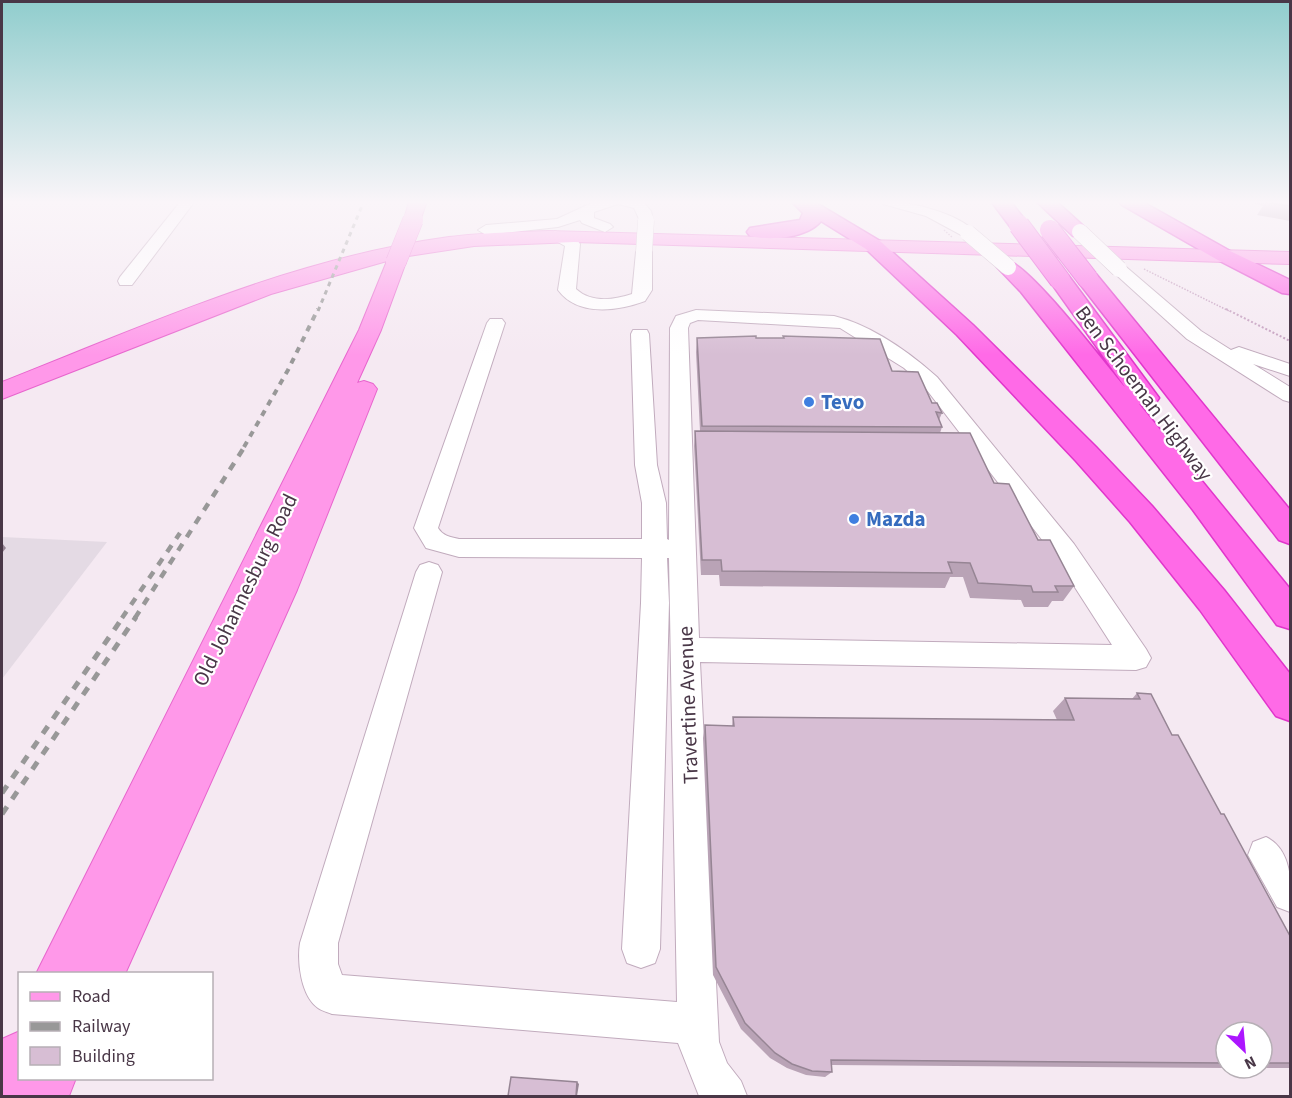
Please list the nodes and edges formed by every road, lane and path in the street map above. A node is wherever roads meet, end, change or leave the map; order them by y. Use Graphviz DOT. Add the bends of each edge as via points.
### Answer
graph roads {
  1 [pos="148,252"];
  2 [pos="363,252"];
  3 [pos="401,252"];
  4 [pos="408,252"];
  5 [pos="571,252"];
  6 [pos="581,252"];
  7 [pos="644,252"];
  8 [pos="879,252"];
  9 [pos="991,252"];
  10 [pos="1039,252"];
  11 [pos="1067,252"];
  12 [pos="1101,252"];
  13 [pos="1218,252"];
  14 [pos="1228,252"];
  15 [pos="1290,258"];
  16 [pos="571,260"];
  17 [pos="405,262"];
  18 [pos="1008,267"];
  19 [pos="1140,267"];
  20 [pos="126,281"];
  21 [pos="1290,288"];
  22 [pos="1158,302"];
  23 [pos="199,315"];
  24 [pos="496,323"];
  25 [pos="640,334"];
  26 [pos="1290,341"];
  27 [pos="1290,370"];
  28 [pos="2,391"];
  29 [pos="1290,396"];
  30 [pos="1290,532"];
  31 [pos="669,549"];
  32 [pos="429,572"];
  33 [pos="1290,584"];
  34 [pos="1290,615"];
  35 [pos="686,650"];
  36 [pos="1290,704"];
  37 [pos="1266,855"];
  38 [pos="1290,894"];
  39 [pos="641,949"];
  40 [pos="61,972"];
  41 [pos="101,972"];
  42 [pos="697,1024"];
  43 [pos="18,1061"];
  44 [pos="49,1080"];
  45 [pos="2,1095"];
  46 [pos="42,1096"];
  47 [pos="726,1096"];
  1 -- 20 [label="street"];
  2 -- 23 [label="main road" via="276,282"];
  3 -- 23 [label="main road" via="300,278"];
  4 -- 17 [label="main road, Old Johannesburg Road, bridge"];
  5 -- 16 [label="street"];
  6 -- 16 [label="street"];
  7 -- 16 [label="street, bridge" via="643,290 628,302 594,303 570,294 567,290"];
  8 -- 36 [label="highway" via="965,330 1094,462 1212,600"];
  9 -- 18 [label="street, bridge"];
  10 -- 33 [label="highway, Ben Schoeman Highway, bridge" via="1165,424"];
  11 -- 30 [label="highway, Ben Schoeman Highway, bridge"];
  12 -- 22 [label="street, bridge"];
  13 -- 21 [label="highway"];
  14 -- 15 [label="main road"];
  17 -- 40 [label="main road, Old Johannesburg Road"];
  17 -- 41 [label="main road, Old Johannesburg Road" via="386,337 280,590"];
  18 -- 34 [label="highway" via="1029,287 1204,502"];
  19 -- 26 [label="path"];
  22 -- 27 [label="street" via="1212,341"];
  22 -- 29 [label="street" via="1203,342"];
  23 -- 28 [label="main road"];
  24 -- 31 [label="street" via="426,528 429,537 436,544 459,548"];
  25 -- 31 [label="street" via="646,465"];
  31 -- 35 [label="street, Travertine Avenue"];
  31 -- 35 [label="street, Travertine Avenue" via="682,320 696,315 834,321 921,372 1065,551 1136,658"];
  31 -- 39 [label="street" via="655,603"];
  32 -- 42 [label="street" via="319,943 316,963 323,984 332,994"];
  35 -- 42 [label="street, Travertine Avenue"];
  37 -- 38 [label="street"];
  42 -- 47 [label="street, Travertine Avenue" via="705,1062"];
  43 -- 45 [label="main road"];
  44 -- 46 [label="main road"];
}
